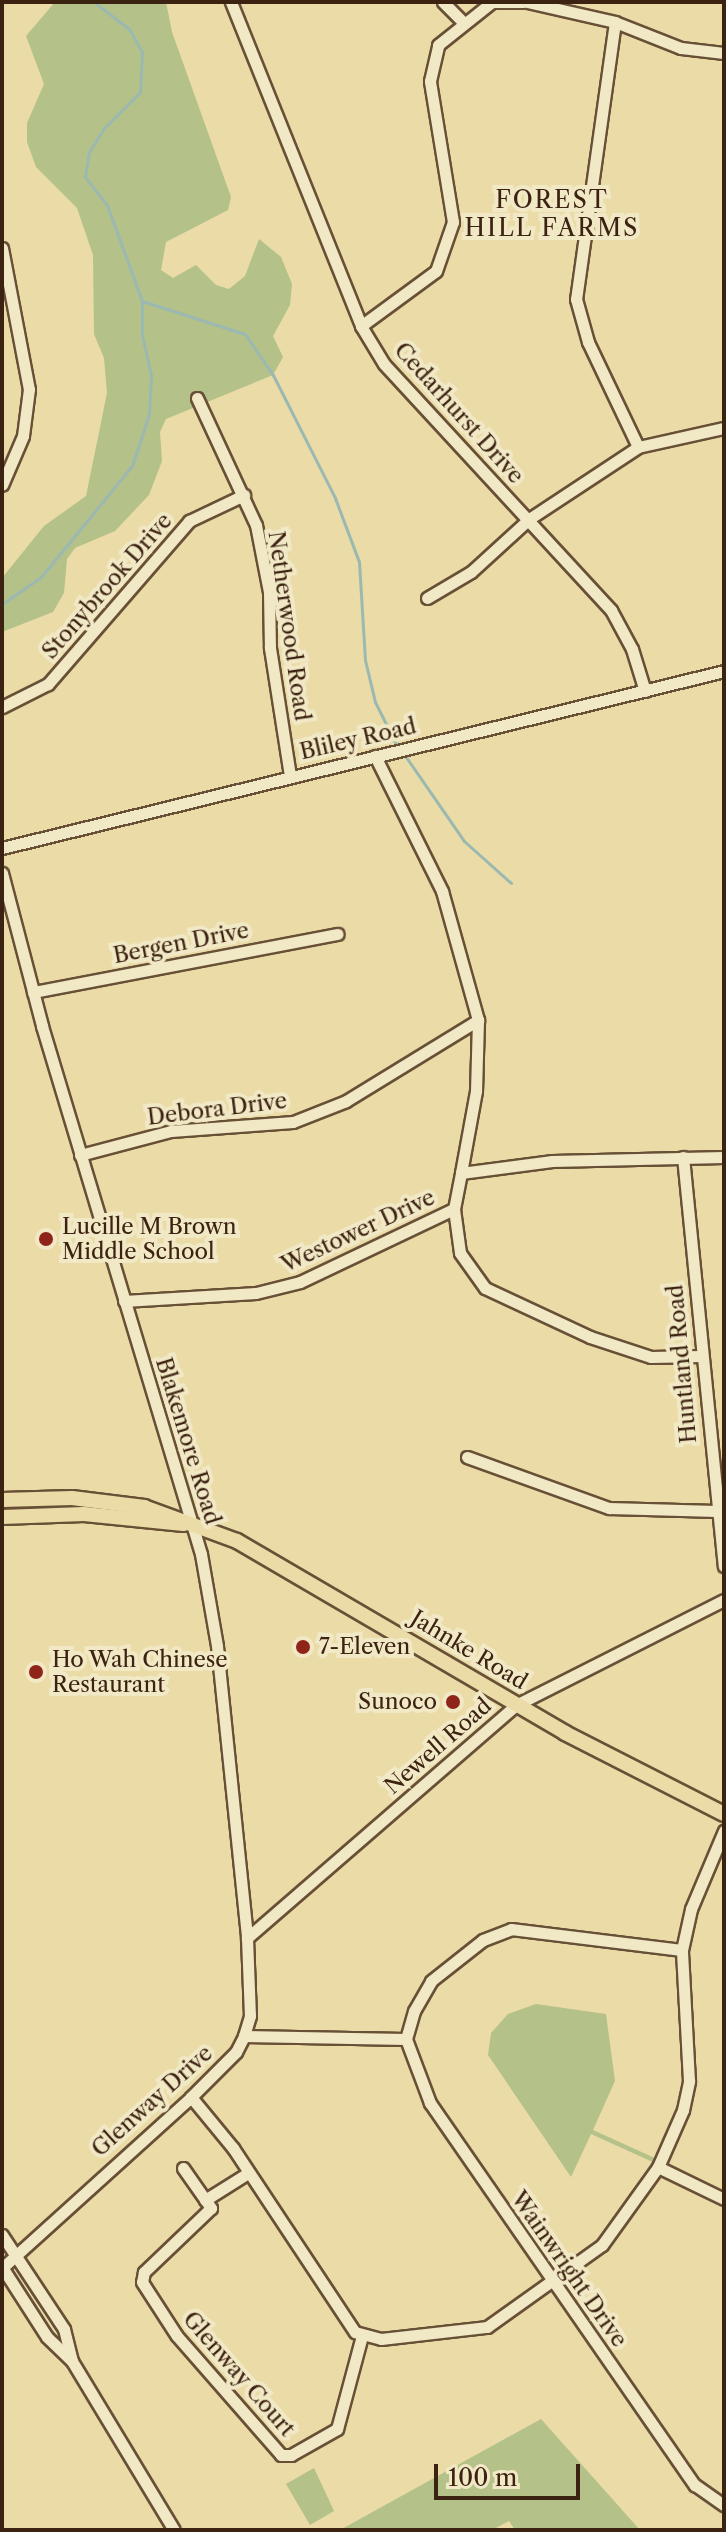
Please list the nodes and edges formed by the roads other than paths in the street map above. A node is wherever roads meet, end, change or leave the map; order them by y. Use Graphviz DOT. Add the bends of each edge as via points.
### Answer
graph roads {
  1 [pos="231,2"];
  2 [pos="443,2"];
  3 [pos="525,2"];
  4 [pos="463,22"];
  5 [pos="615,22"];
  6 [pos="724,53"];
  7 [pos="2,248"];
  8 [pos="361,326"];
  9 [pos="197,398"];
  10 [pos="724,428"];
  11 [pos="638,447"];
  12 [pos="2,485"];
  13 [pos="244,495"];
  14 [pos="529,519"];
  15 [pos="427,598"];
  16 [pos="724,671"];
  17 [pos="645,691"];
  18 [pos="2,707"];
  19 [pos="375,756"];
  20 [pos="290,776"];
  21 [pos="2,848"];
  22 [pos="2,873"];
  23 [pos="338,934"];
  24 [pos="33,992"];
  25 [pos="478,1020"];
  26 [pos="80,1155"];
  27 [pos="683,1157"];
  28 [pos="724,1157"];
  29 [pos="461,1173"];
  30 [pos="454,1209"];
  31 [pos="124,1301"];
  32 [pos="701,1356"];
  33 [pos="467,1457"];
  34 [pos="2,1500"];
  35 [pos="717,1511"];
  36 [pos="2,1517"];
  37 [pos="192,1524"];
  38 [pos="724,1566"];
  39 [pos="724,1600"];
  40 [pos="516,1705"];
  41 [pos="724,1814"];
  42 [pos="724,1831"];
  43 [pos="247,1938"];
  44 [pos="682,1950"];
  45 [pos="244,2036"];
  46 [pos="406,2039"];
  47 [pos="191,2097"];
  48 [pos="658,2167"];
  49 [pos="183,2168"];
  50 [pos="248,2173"];
  51 [pos="724,2199"];
  52 [pos="205,2200"];
  53 [pos="2,2235"];
  54 [pos="15,2253"];
  55 [pos="2,2267"];
  56 [pos="554,2284"];
  57 [pos="362,2336"];
  58 [pos="72,2361"];
  59 [pos="724,2505"];
  60 [pos="174,2530"];
  1 -- 8 [label="street, Cedarhurst Drive"];
  2 -- 4 [label="street"];
  3 -- 4 [label="street" via="492,2"];
  3 -- 5 [label="street"];
  4 -- 8 [label="street" via="438,45 430,81 453,222 449,234 436,271"];
  5 -- 6 [label="street" via="681,48"];
  5 -- 11 [label="street" via="576,299 588,342"];
  7 -- 12 [label="street" via="29,389 23,436"];
  8 -- 14 [label="street, Cedarhurst Drive" via="384,364"];
  9 -- 13 [label="street, Netherwood Road"];
  10 -- 11 [label="street"];
  11 -- 14 [label="street"];
  13 -- 18 [label="street, Stonybrook Drive" via="189,521 48,684"];
  13 -- 20 [label="street, Netherwood Road" via="269,592 270,648"];
  14 -- 15 [label="street" via="471,572"];
  14 -- 17 [label="street, Cedarhurst Drive" via="611,610 632,649"];
  16 -- 17 [label="street, Bliley Road"];
  17 -- 19 [label="street, Bliley Road"];
  19 -- 20 [label="street, Bliley Road"];
  19 -- 25 [label="street, Westower Drive" via="442,891"];
  20 -- 21 [label="street, Bliley Road"];
  22 -- 24 [label="street, Blakemore Road"];
  23 -- 24 [label="street, Bergen Drive"];
  24 -- 26 [label="street, Blakemore Road"];
  25 -- 26 [label="street, Debora Drive" via="346,1101 293,1122 171,1131"];
  25 -- 29 [label="street, Westower Drive" via="476,1091"];
  26 -- 31 [label="street, Blakemore Road"];
  27 -- 28 [label="street"];
  27 -- 29 [label="street" via="552,1161"];
  27 -- 32 [label="street, Huntland Road"];
  29 -- 30 [label="street, Westower Drive"];
  30 -- 31 [label="street, Westower Drive" via="288,1286"];
  30 -- 32 [label="street" via="460,1253 485,1288 590,1337 651,1357"];
  31 -- 37 [label="street, Blakemore Road"];
  32 -- 35 [label="street, Huntland Road"];
  33 -- 35 [label="street" via="609,1508 669,1514"];
  34 -- 37 [label="main road, Jahnke Road" via="107,1501 160,1510"];
  35 -- 38 [label="street, Huntland Road"];
  36 -- 37 [label="main road, Jahnke Road" via="79,1514"];
  37 -- 40 [label="main road, Jahnke Road" via="278,1561"];
  37 -- 43 [label="street, Blakemore Road" via="217,1646"];
  39 -- 40 [label="street, Newell Road"];
  40 -- 41 [label="main road, Jahnke Road"];
  40 -- 43 [label="street, Newell Road"];
  42 -- 44 [label="street" via="691,1909"];
  43 -- 45 [label="street, Blakemore Road" via="250,2016"];
  44 -- 46 [label="street" via="511,1929 483,1940 431,1981"];
  44 -- 48 [label="street" via="689,2081 685,2104"];
  45 -- 46 [label="street"];
  45 -- 47 [label="street, Glenway Drive" via="236,2052"];
  46 -- 56 [label="street, Wainwright Drive" via="430,2103"];
  47 -- 50 [label="street"];
  47 -- 54 [label="street, Glenway Drive"];
  48 -- 51 [label="street"];
  48 -- 56 [label="street" via="609,2238"];
  49 -- 52 [label="street"];
  50 -- 52 [label="street, Glenway Court"];
  50 -- 57 [label="street" via="341,2318"];
  52 -- 57 [label="street, Glenway Court" via="211,2208 144,2272 142,2282 177,2336 281,2455 291,2455 337,2429"];
  53 -- 54 [label="street"];
  54 -- 55 [label="street, Glenway Drive"];
  54 -- 58 [label="street" via="64,2329"];
  55 -- 58 [label="street" via="47,2337"];
  56 -- 57 [label="street" via="481,2329"];
  56 -- 59 [label="street, Wainwright Drive" via="695,2485"];
  58 -- 60 [label="street"];
}
